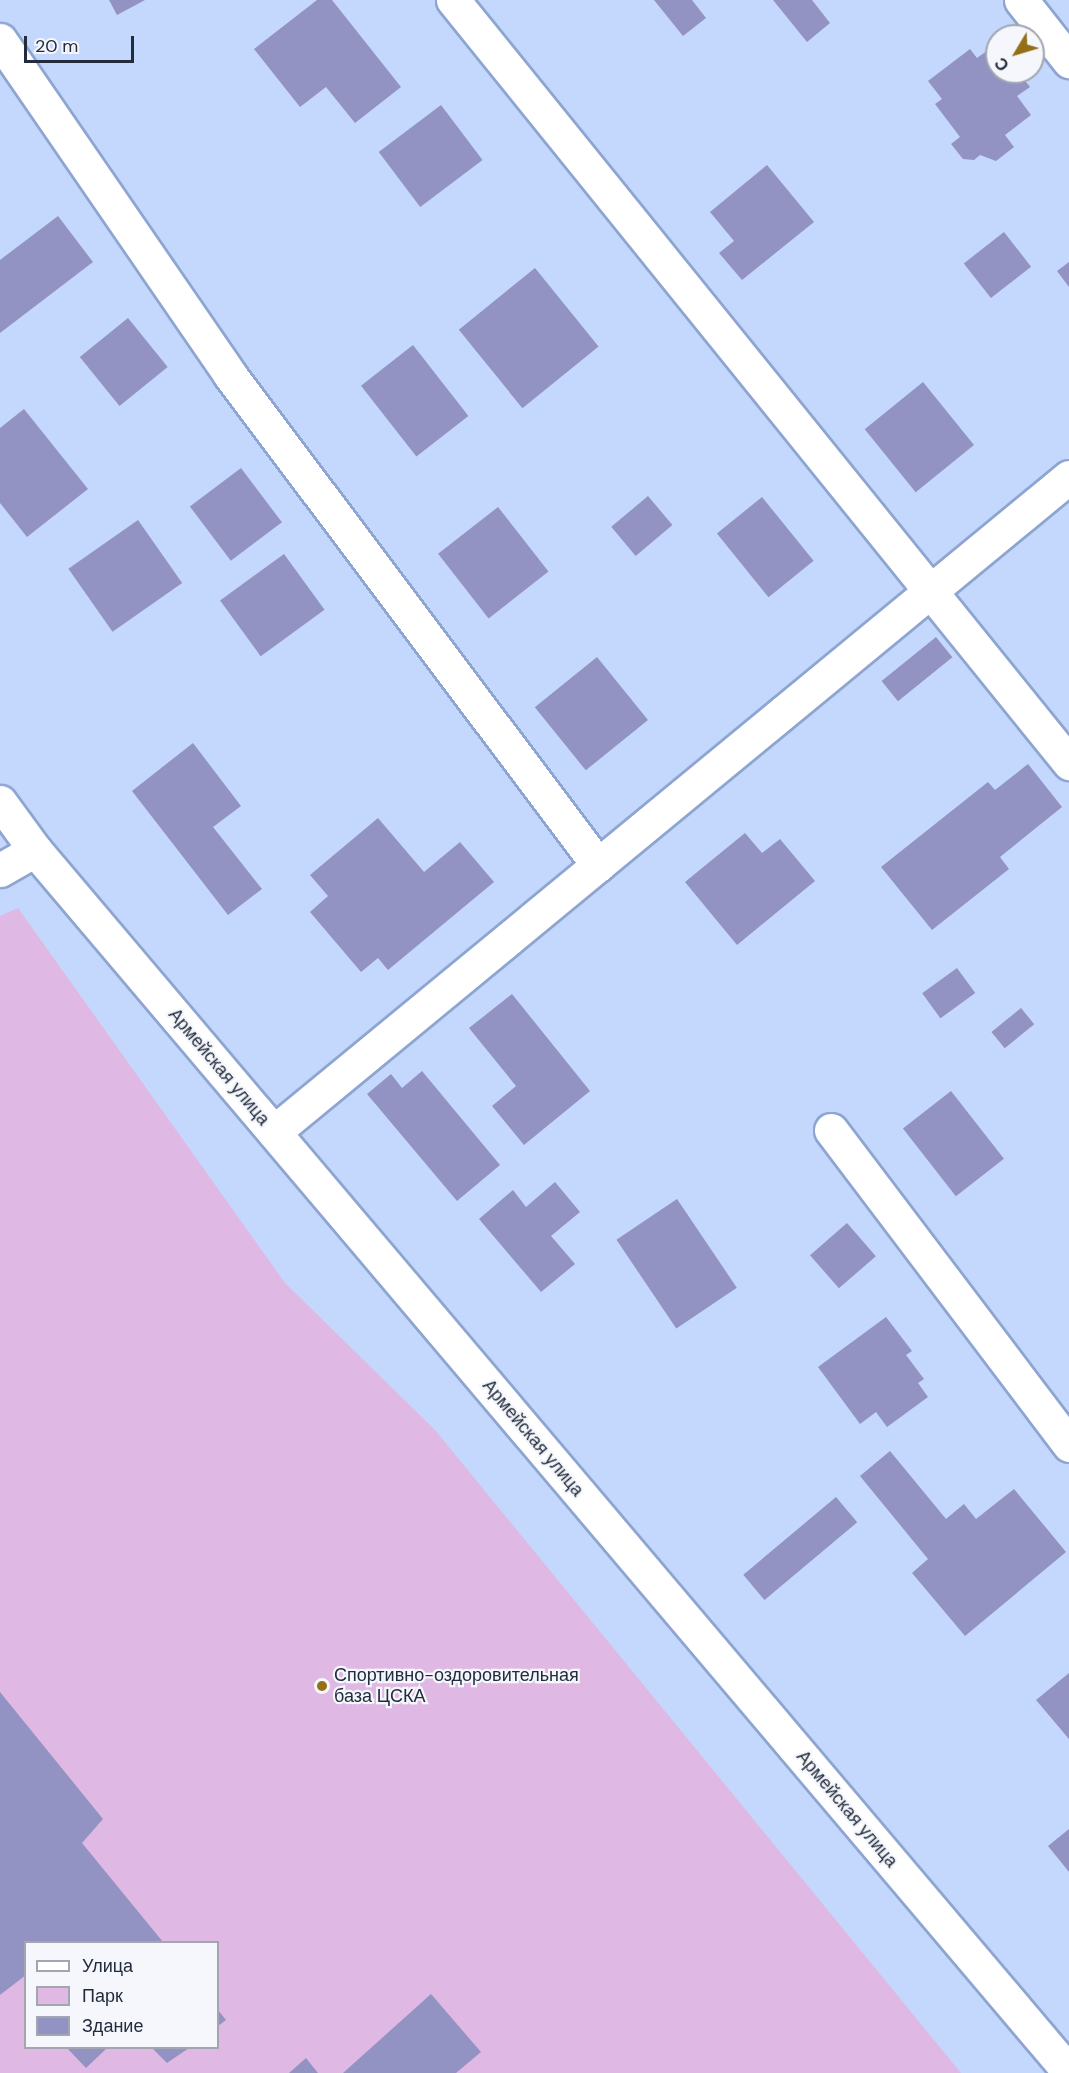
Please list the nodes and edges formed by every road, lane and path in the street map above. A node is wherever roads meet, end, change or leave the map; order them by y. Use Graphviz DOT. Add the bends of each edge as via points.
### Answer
graph roads {
  1 [pos="453,0"];
  2 [pos="1021,0"];
  3 [pos="0,40"];
  4 [pos="1069,61"];
  5 [pos="1069,477"];
  6 [pos="930,592"];
  7 [pos="1069,763"];
  8 [pos="0,802"];
  9 [pos="35,850"];
  10 [pos="598,865"];
  11 [pos="0,870"];
  12 [pos="831,1130"];
  13 [pos="274,1132"];
  14 [pos="1069,1446"];
  15 [pos="1069,2072"];
  1 -- 6 [label="street"];
  2 -- 4 [label="street"];
  3 -- 10 [label="street" via="231,375"];
  5 -- 6 [label="street"];
  6 -- 7 [label="street"];
  6 -- 10 [label="street"];
  8 -- 9 [label="street, Армейская улица"];
  9 -- 11 [label="street"];
  9 -- 13 [label="street, Армейская улица"];
  10 -- 13 [label="street"];
  12 -- 14 [label="street"];
  13 -- 15 [label="street, Армейская улица"];
}
